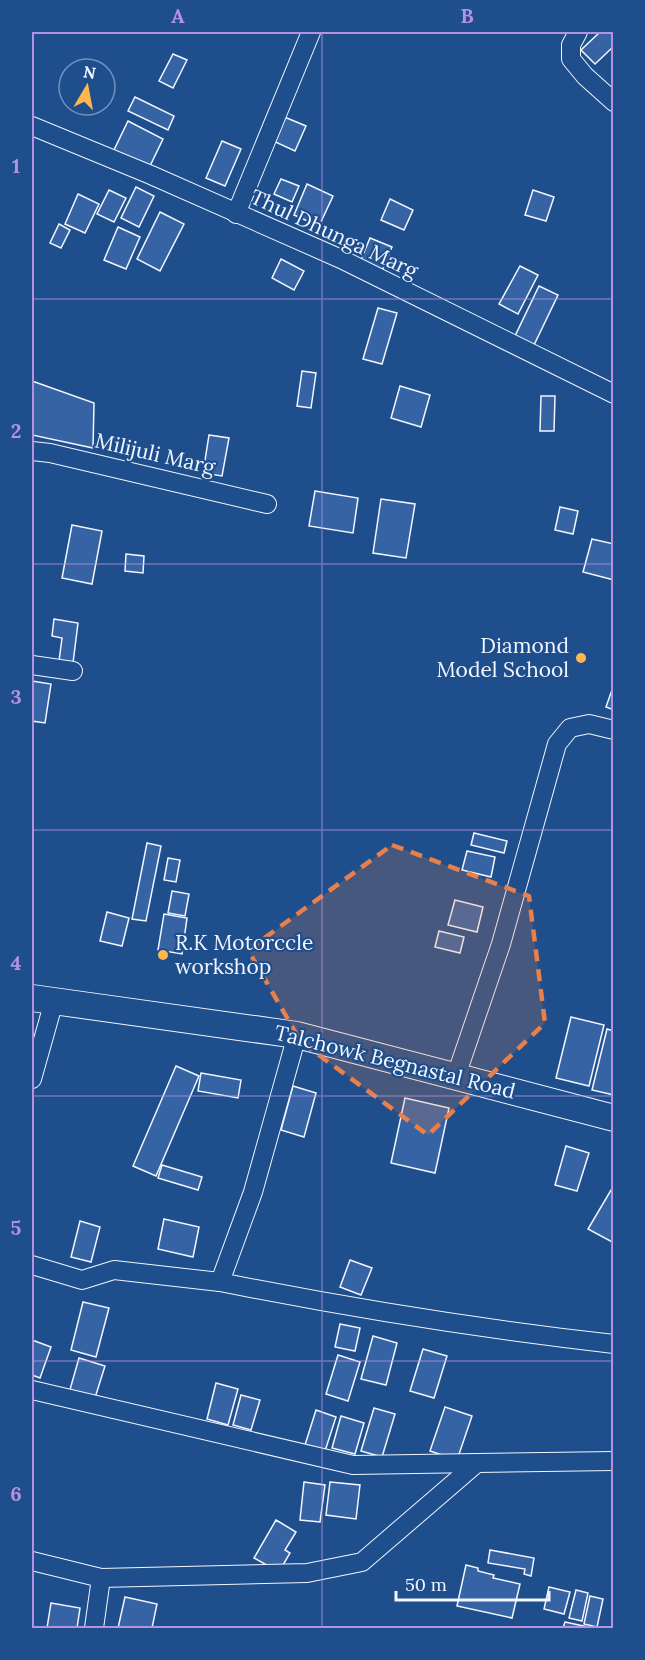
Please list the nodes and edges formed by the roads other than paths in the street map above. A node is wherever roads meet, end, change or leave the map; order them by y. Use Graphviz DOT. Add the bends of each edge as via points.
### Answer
graph roads {
  1 [pos="311,32"];
  2 [pos="578,32"];
  3 [pos="614,102"];
  4 [pos="32,126"];
  5 [pos="236,214"];
  6 [pos="614,394"];
  7 [pos="32,452"];
  8 [pos="267,504"];
  9 [pos="32,665"];
  10 [pos="73,671"];
  11 [pos="614,730"];
  12 [pos="43,999"];
  13 [pos="297,1035"];
  14 [pos="456,1076"];
  15 [pos="32,1079"];
  16 [pos="614,1118"];
  17 [pos="32,1265"];
  18 [pos="220,1281"];
  19 [pos="614,1344"];
  20 [pos="32,1390"];
  21 [pos="614,1461"];
  22 [pos="477,1463"];
  23 [pos="32,1561"];
  24 [pos="101,1578"];
  25 [pos="94,1629"];
  1 -- 5 [label="street"];
  2 -- 3 [label="street" via="571,45 570,59"];
  4 -- 5 [label="street, Thul Dhunga Marg"];
  5 -- 6 [label="street, Thul Dhunga Marg" via="341,259"];
  7 -- 8 [label="street, Milijuli Marg"];
  9 -- 10 [label="street"];
  11 -- 14 [label="street" via="589,724 570,728 557,744 501,944"];
  12 -- 13 [label="main road, Talchowk Begnastal Road"];
  12 -- 15 [label="street"];
  13 -- 14 [label="main road, Talchowk Begnastal Road"];
  13 -- 18 [label="street" via="253,1192"];
  14 -- 16 [label="main road, Talchowk Begnastal Road"];
  17 -- 18 [label="street" via="82,1280 114,1270"];
  18 -- 19 [label="street" via="470,1326"];
  20 -- 22 [label="street" via="353,1465"];
  21 -- 22 [label="street"];
  22 -- 24 [label="street" via="362,1562 307,1573"];
  23 -- 24 [label="street"];
  24 -- 25 [label="street"];
}
